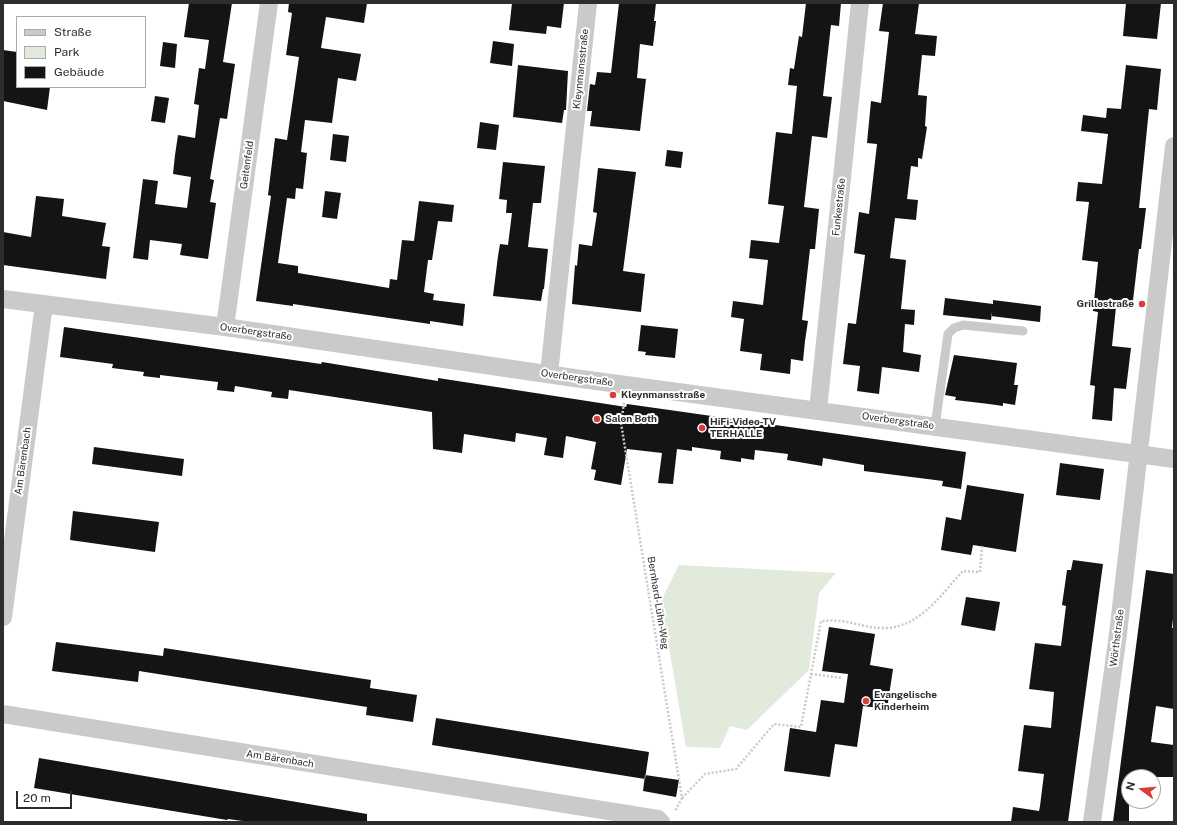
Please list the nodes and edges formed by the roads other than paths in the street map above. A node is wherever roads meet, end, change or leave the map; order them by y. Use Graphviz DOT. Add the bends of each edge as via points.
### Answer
graph roads {
  1 [pos="269,3"];
  2 [pos="588,3"];
  3 [pos="860,3"];
  4 [pos="1174,146"];
  5 [pos="3,298"];
  6 [pos="44,304"];
  7 [pos="225,327"];
  8 [pos="1023,331"];
  9 [pos="549,374"];
  10 [pos="818,410"];
  11 [pos="935,426"];
  12 [pos="1139,454"];
  13 [pos="1174,459"];
  14 [pos="3,617"];
  15 [pos="3,714"];
  16 [pos="556,804"];
  17 [pos="667,819"];
  18 [pos="592,822"];
  19 [pos="1092,822"];
  1 -- 7 [label="street, Geitenfeld"];
  2 -- 9 [label="street, Kleynmansstraße"];
  3 -- 10 [label="street, Funkestraße"];
  4 -- 12 [label="street"];
  5 -- 6 [label="street, Overbergstraße"];
  6 -- 7 [label="street, Overbergstraße"];
  6 -- 14 [label="street, Am Bärenbach"];
  7 -- 9 [label="street, Overbergstraße"];
  8 -- 11 [label="lane" via="963,325 954,328 948,334"];
  9 -- 10 [label="street, Overbergstraße"];
  10 -- 11 [label="street, Overbergstraße"];
  11 -- 12 [label="street, Overbergstraße"];
  12 -- 13 [label="street, Overbergstraße"];
  12 -- 19 [label="street, Wörthstraße"];
  15 -- 16 [label="street, Am Bärenbach"];
  16 -- 17 [label="street, Am Bärenbach"];
  16 -- 18 [label="street, Am Bärenbach"];
}
